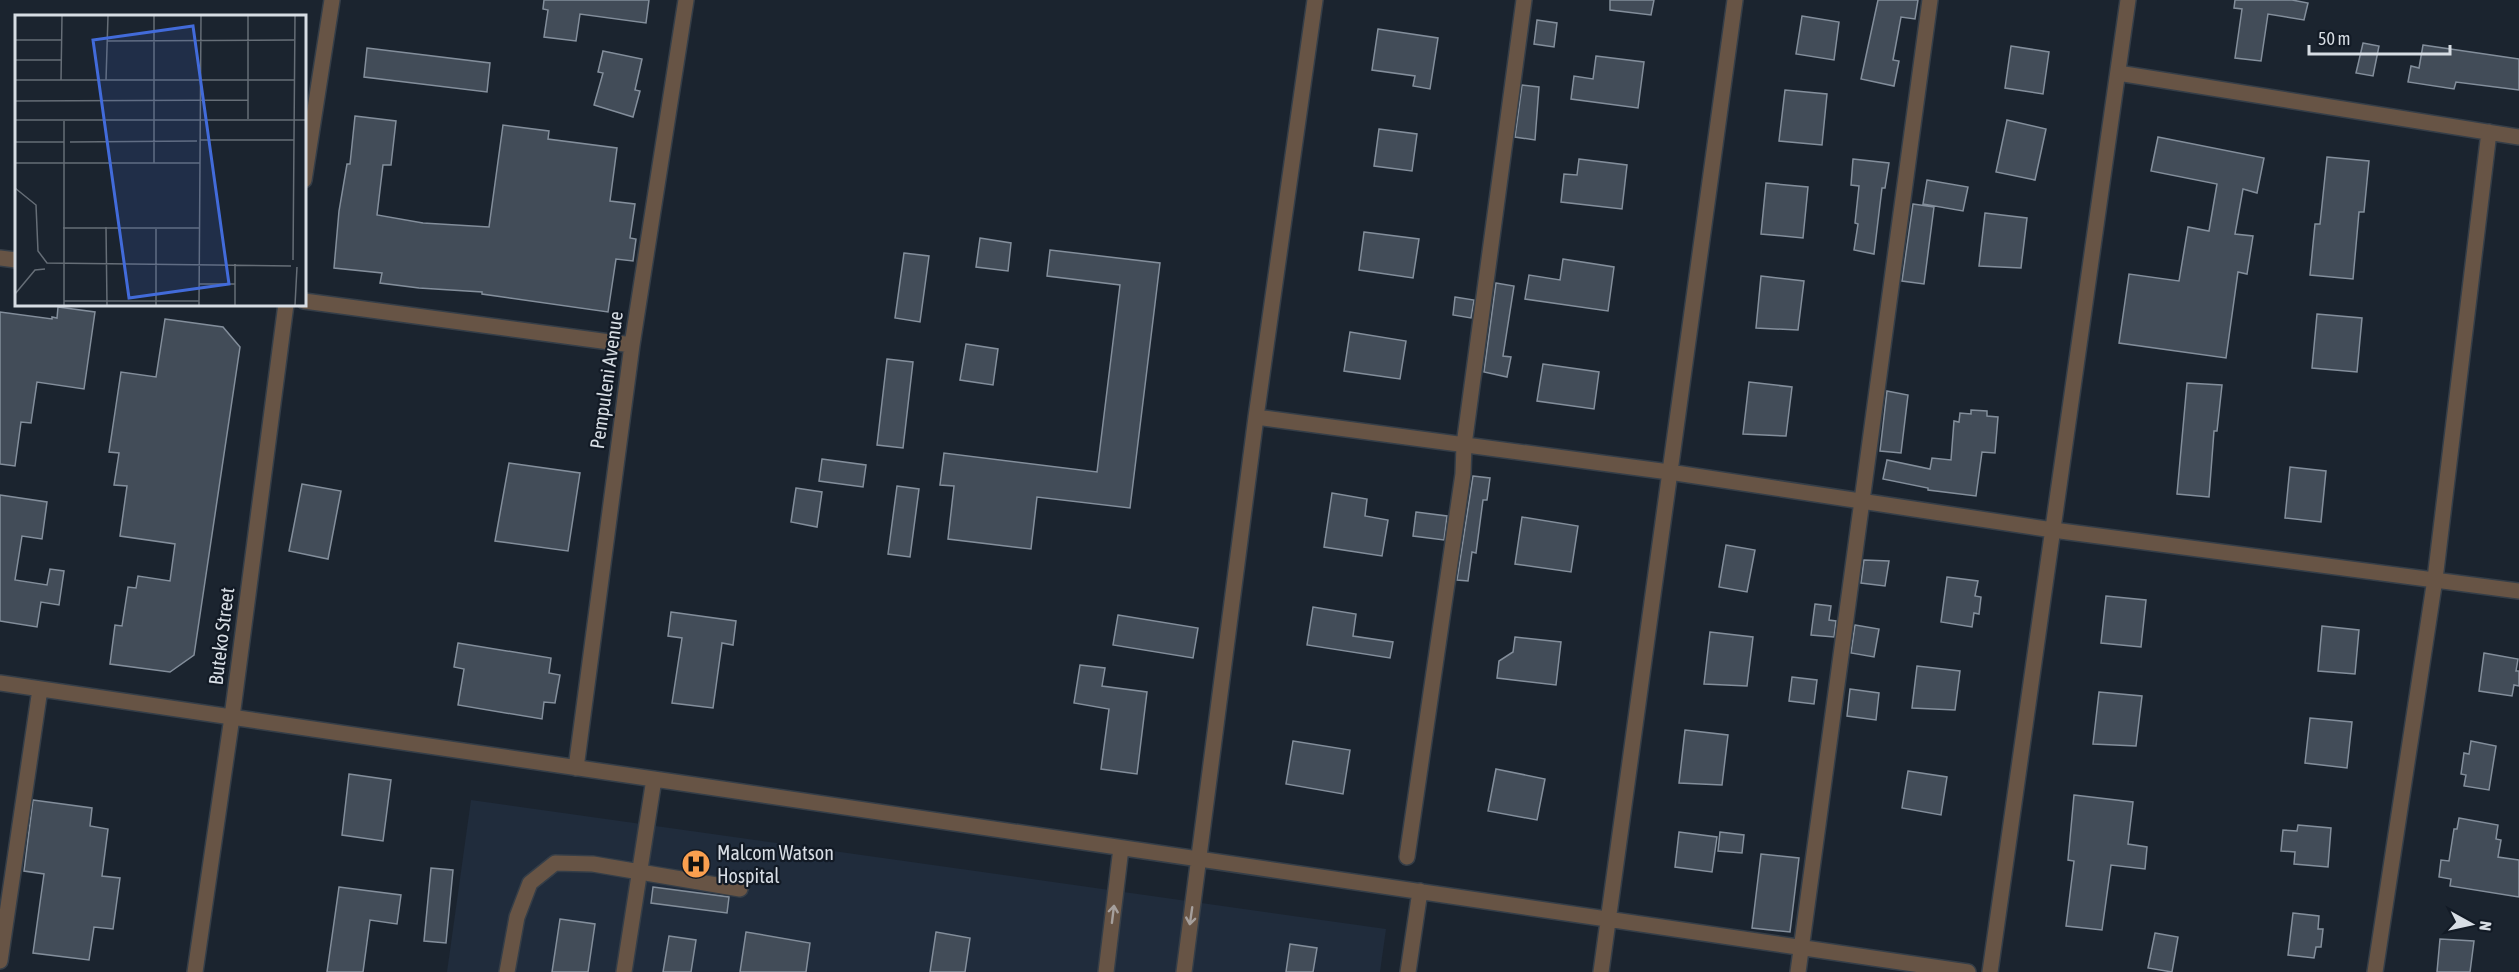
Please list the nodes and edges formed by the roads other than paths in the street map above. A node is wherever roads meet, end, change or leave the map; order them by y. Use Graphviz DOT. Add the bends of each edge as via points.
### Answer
graph roads {
  1 [pos="332,0"];
  2 [pos="686,0"];
  3 [pos="1315,0"];
  4 [pos="1524,0"];
  5 [pos="1735,0"];
  6 [pos="1930,0"];
  7 [pos="2128,0"];
  8 [pos="2118,73"];
  9 [pos="2489,132"];
  10 [pos="2519,137"];
  11 [pos="306,167"];
  12 [pos="0,258"];
  13 [pos="15,260"];
  14 [pos="306,301"];
  15 [pos="286,306"];
  16 [pos="632,345"];
  17 [pos="1256,417"];
  18 [pos="1464,445"];
  19 [pos="1669,472"];
  20 [pos="1862,501"];
  21 [pos="2053,530"];
  22 [pos="2435,579"];
  23 [pos="2519,591"];
  24 [pos="0,683"];
  25 [pos="40,689"];
  26 [pos="232,717"];
  27 [pos="576,768"];
  28 [pos="654,779"];
  29 [pos="1121,848"];
  30 [pos="1407,857"];
  31 [pos="1199,859"];
  32 [pos="639,871"];
  33 [pos="740,889"];
  34 [pos="1420,891"];
  35 [pos="1608,919"];
  36 [pos="1802,948"];
  37 [pos="0,961"];
  38 [pos="195,972"];
  39 [pos="507,972"];
  40 [pos="624,972"];
  41 [pos="1106,972"];
  42 [pos="1184,972"];
  43 [pos="1408,972"];
  44 [pos="1601,972"];
  45 [pos="1798,972"];
  46 [pos="1968,972"];
  47 [pos="1990,972"];
  48 [pos="2375,972"];
  1 -- 11 [label="street"];
  2 -- 16 [label="street, Pempuleni Avenue"];
  3 -- 17 [label="street"];
  4 -- 18 [label="street"];
  5 -- 19 [label="street"];
  6 -- 20 [label="street"];
  7 -- 8 [label="street"];
  8 -- 9 [label="street"];
  8 -- 21 [label="street"];
  9 -- 10 [label="street"];
  9 -- 22 [label="street"];
  12 -- 13 [label="street"];
  14 -- 16 [label="street"];
  15 -- 26 [label="street, Buteko Street"];
  16 -- 27 [label="street, Pempuleni Avenue"];
  17 -- 18 [label="street"];
  17 -- 31 [label="street"];
  18 -- 19 [label="street"];
  18 -- 30 [label="street"];
  19 -- 20 [label="street"];
  19 -- 35 [label="street"];
  20 -- 21 [label="street"];
  20 -- 36 [label="street"];
  21 -- 22 [label="street"];
  21 -- 47 [label="street"];
  22 -- 23 [label="street"];
  22 -- 48 [label="street"];
  24 -- 25 [label="street"];
  25 -- 26 [label="street"];
  25 -- 37 [label="street"];
  26 -- 27 [label="street"];
  26 -- 38 [label="street, Buteko Street"];
  27 -- 28 [label="street"];
  28 -- 29 [label="street"];
  28 -- 32 [label="street"];
  29 -- 31 [label="street"];
  41 -- 29 [label="street, one-way"];
  31 -- 34 [label="street"];
  31 -- 42 [label="street, one-way"];
  32 -- 33 [label="street"];
  32 -- 39 [label="street" via="555,863 531,883 517,917"];
  32 -- 40 [label="street"];
  34 -- 35 [label="street"];
  34 -- 43 [label="street"];
  35 -- 36 [label="street"];
  35 -- 44 [label="street"];
  36 -- 45 [label="street"];
  36 -- 46 [label="street"];
}
